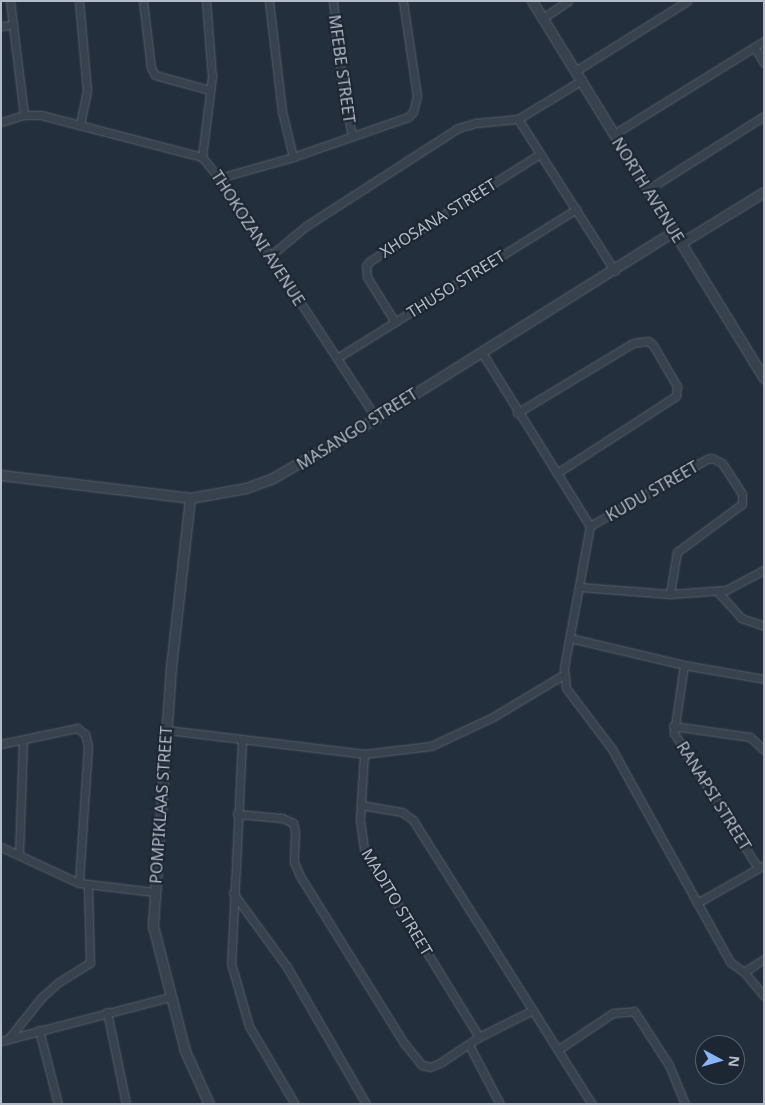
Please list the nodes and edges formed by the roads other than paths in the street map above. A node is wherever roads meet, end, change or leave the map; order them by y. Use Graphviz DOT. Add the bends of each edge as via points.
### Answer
graph roads {
  1 [pos="10,1"];
  2 [pos="79,1"];
  3 [pos="143,1"];
  4 [pos="206,1"];
  5 [pos="270,1"];
  6 [pos="333,1"];
  7 [pos="403,1"];
  8 [pos="532,1"];
  9 [pos="568,1"];
  10 [pos="687,1"];
  11 [pos="543,18"];
  12 [pos="13,25"];
  13 [pos="1,26"];
  14 [pos="764,41"];
  15 [pos="754,47"];
  16 [pos="764,63"];
  17 [pos="577,70"];
  18 [pos="582,80"];
  19 [pos="210,90"];
  20 [pos="24,115"];
  21 [pos="764,116"];
  22 [pos="518,119"];
  23 [pos="1,122"];
  24 [pos="80,125"];
  25 [pos="614,134"];
  26 [pos="352,136"];
  27 [pos="540,154"];
  28 [pos="202,157"];
  29 [pos="293,157"];
  30 [pos="219,178"];
  31 [pos="647,190"];
  32 [pos="764,192"];
  33 [pos="576,210"];
  34 [pos="674,232"];
  35 [pos="681,243"];
  36 [pos="270,256"];
  37 [pos="614,271"];
  38 [pos="394,322"];
  39 [pos="481,351"];
  40 [pos="337,358"];
  41 [pos="764,378"];
  42 [pos="517,413"];
  43 [pos="376,418"];
  44 [pos="557,473"];
  45 [pos="1,476"];
  46 [pos="190,498"];
  47 [pos="590,526"];
  48 [pos="764,570"];
  49 [pos="580,587"];
  50 [pos="717,591"];
  51 [pos="670,594"];
  52 [pos="764,626"];
  53 [pos="570,638"];
  54 [pos="684,665"];
  55 [pos="563,674"];
  56 [pos="764,679"];
  57 [pos="673,726"];
  58 [pos="167,730"];
  59 [pos="23,740"];
  60 [pos="242,742"];
  61 [pos="1,744"];
  62 [pos="764,750"];
  63 [pos="364,754"];
  64 [pos="361,805"];
  65 [pos="237,814"];
  66 [pos="1,847"];
  67 [pos="19,855"];
  68 [pos="761,866"];
  69 [pos="79,884"];
  70 [pos="88,885"];
  71 [pos="154,892"];
  72 [pos="232,892"];
  73 [pos="697,903"];
  74 [pos="764,959"];
  75 [pos="744,972"];
  76 [pos="764,996"];
  77 [pos="170,997"];
  78 [pos="533,1010"];
  79 [pos="107,1012"];
  80 [pos="39,1030"];
  81 [pos="479,1037"];
  82 [pos="9,1038"];
  83 [pos="1,1041"];
  84 [pos="469,1044"];
  85 [pos="559,1049"];
  86 [pos="58,1104"];
  87 [pos="126,1104"];
  88 [pos="209,1104"];
  89 [pos="295,1104"];
  90 [pos="366,1104"];
  91 [pos="500,1104"];
  92 [pos="592,1104"];
  93 [pos="685,1104"];
  1 -- 12 [label="street"];
  2 -- 24 [label="street" via="87,91"];
  3 -- 19 [label="street" via="151,68 155,75"];
  4 -- 19 [label="street"];
  5 -- 29 [label="street" via="282,111"];
  6 -- 26 [label="street, MFEBE STREET" via="343,90"];
  7 -- 26 [label="street" via="416,104 408,117"];
  8 -- 11 [label="street, NORTH AVENUE"];
  9 -- 11 [label="street"];
  10 -- 17 [label="street"];
  11 -- 17 [label="street, NORTH AVENUE"];
  12 -- 13 [label="street"];
  12 -- 20 [label="street"];
  14 -- 15 [label="street"];
  15 -- 16 [label="street"];
  15 -- 25 [label="street"];
  17 -- 18 [label="street, NORTH AVENUE"];
  18 -- 22 [label="street"];
  18 -- 25 [label="street, NORTH AVENUE"];
  19 -- 28 [label="street"];
  20 -- 23 [label="street, THOKOZANI AVENUE"];
  20 -- 24 [label="street, THOKOZANI AVENUE" via="41,115"];
  21 -- 31 [label="street"];
  22 -- 27 [label="street"];
  22 -- 36 [label="street" via="475,122 458,128 306,226"];
  24 -- 28 [label="street, THOKOZANI AVENUE"];
  25 -- 31 [label="street, NORTH AVENUE"];
  26 -- 29 [label="street"];
  27 -- 33 [label="street"];
  27 -- 38 [label="street, XHOSANA STREET" via="366,266 367,277"];
  28 -- 30 [label="street, THOKOZANI AVENUE"];
  29 -- 30 [label="street"];
  30 -- 36 [label="street, THOKOZANI AVENUE"];
  31 -- 34 [label="street, NORTH AVENUE"];
  32 -- 35 [label="street"];
  33 -- 37 [label="street"];
  33 -- 38 [label="street, THUSO STREET"];
  34 -- 35 [label="street, NORTH AVENUE"];
  34 -- 37 [label="street, MASANGO STREET"];
  35 -- 41 [label="street, NORTH AVENUE"];
  36 -- 40 [label="street, THOKOZANI AVENUE"];
  37 -- 39 [label="street, MASANGO STREET"];
  38 -- 40 [label="street, THUSO STREET"];
  39 -- 42 [label="street"];
  39 -- 43 [label="street, MASANGO STREET"];
  40 -- 43 [label="street, THOKOZANI AVENUE"];
  42 -- 44 [label="street"];
  42 -- 44 [label="street" via="633,344 648,341 653,345 677,386 676,396"];
  43 -- 46 [label="street, MASANGO STREET" via="273,478 238,490"];
  44 -- 47 [label="street"];
  45 -- 46 [label="street, MASANGO STREET"];
  46 -- 58 [label="street, POMPIKLAAS STREET"];
  47 -- 49 [label="street"];
  47 -- 51 [label="street, KUDU STREET" via="707,459 722,463 742,494 742,504 677,552"];
  48 -- 50 [label="street" via="736,587"];
  49 -- 51 [label="street"];
  49 -- 53 [label="street"];
  50 -- 51 [label="street"];
  50 -- 52 [label="street" via="741,618"];
  53 -- 54 [label="street"];
  53 -- 55 [label="street"];
  54 -- 56 [label="street"];
  54 -- 57 [label="street, RANAPSI STREET"];
  55 -- 63 [label="street" via="530,696 431,746"];
  55 -- 73 [label="street" via="566,688 604,736"];
  57 -- 62 [label="street" via="750,738"];
  57 -- 68 [label="street, RANAPSI STREET" via="677,738"];
  58 -- 60 [label="street"];
  58 -- 71 [label="street, POMPIKLAAS STREET"];
  59 -- 61 [label="street"];
  59 -- 67 [label="street"];
  59 -- 69 [label="street" via="77,728 85,734 88,746"];
  60 -- 63 [label="street"];
  60 -- 65 [label="street"];
  63 -- 64 [label="street, MADITO STREET"];
  64 -- 78 [label="street" via="402,812 413,820"];
  64 -- 81 [label="street, MADITO STREET" via="364,850"];
  65 -- 72 [label="street"];
  65 -- 84 [label="street" via="282,818 293,823 296,832 294,862 300,876 404,1043 422,1065 430,1067 440,1063"];
  66 -- 67 [label="street"];
  67 -- 69 [label="street"];
  68 -- 73 [label="street"];
  69 -- 70 [label="street"];
  70 -- 71 [label="street"];
  70 -- 82 [label="street" via="90,963 46,994"];
  71 -- 77 [label="street, POMPIKLAAS STREET" via="153,926"];
  72 -- 89 [label="street" via="231,963 241,1005 254,1036"];
  72 -- 90 [label="street" via="287,966"];
  73 -- 75 [label="street" via="730,962"];
  74 -- 75 [label="street"];
  75 -- 76 [label="street"];
  77 -- 79 [label="street"];
  77 -- 88 [label="street, POMPIKLAAS STREET" via="185,1051"];
  78 -- 81 [label="street"];
  78 -- 85 [label="street"];
  79 -- 80 [label="street"];
  79 -- 87 [label="street"];
  80 -- 82 [label="street"];
  80 -- 86 [label="street"];
  81 -- 84 [label="street"];
  82 -- 83 [label="street"];
  84 -- 91 [label="street"];
  85 -- 92 [label="street"];
  85 -- 93 [label="street" via="613,1013 634,1011 669,1065"];
}
